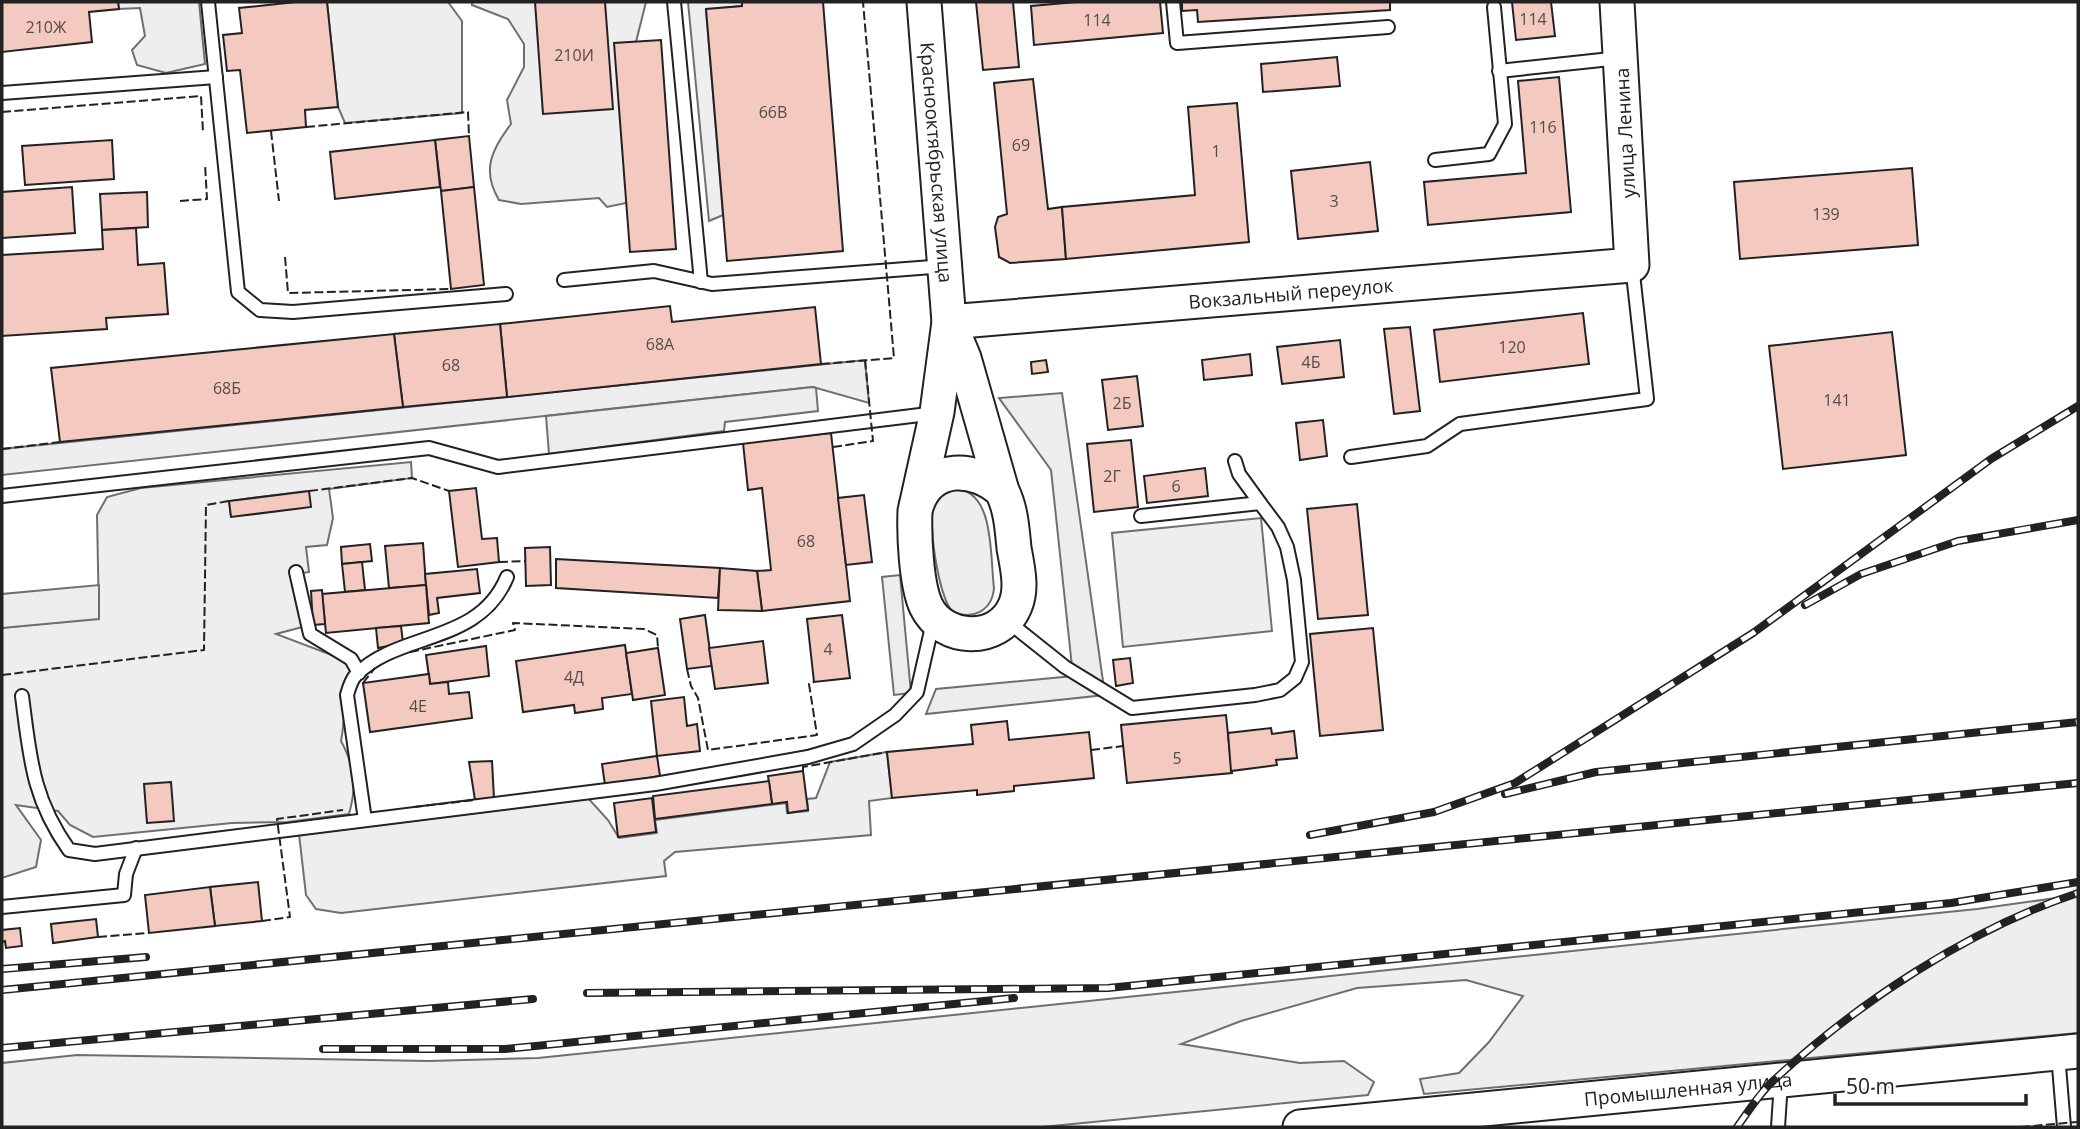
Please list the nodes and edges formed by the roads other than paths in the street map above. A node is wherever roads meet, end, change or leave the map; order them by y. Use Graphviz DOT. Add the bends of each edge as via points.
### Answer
graph roads {
  1 [pos="208,2"];
  2 [pos="674,2"];
  3 [pos="924,2"];
  4 [pos="1174,2"];
  5 [pos="1617,2"];
  6 [pos="1494,7"];
  7 [pos="1388,27"];
  8 [pos="1620,58"];
  9 [pos="1499,71"];
  10 [pos="216,77"];
  11 [pos="2,93"];
  12 [pos="1435,160"];
  13 [pos="1632,265"];
  14 [pos="945,266"];
  15 [pos="564,280"];
  16 [pos="701,282"];
  17 [pos="506,294"];
  18 [pos="949,322"];
  19 [pos="937,412"];
  20 [pos="1351,457"];
  21 [pos="1235,461"];
  22 [pos="1002,491"];
  23 [pos="2,496"];
  24 [pos="1260,503"];
  25 [pos="917,504"];
  26 [pos="1141,516"];
  27 [pos="296,572"];
  28 [pos="507,577"];
  29 [pos="933,619"];
  30 [pos="1005,620"];
  31 [pos="359,673"];
  32 [pos="22,696"];
  33 [pos="365,820"];
  34 [pos="136,848"];
  35 [pos="2,907"];
  36 [pos="2068,1052"];
  37 [pos="1781,1081"];
  38 [pos="1353,1125"];
  39 [pos="1300,1127"];
  40 [pos="1778,1127"];
  41 [pos="2064,1127"];
  1 -- 10 [label="lane"];
  2 -- 16 [label="lane"];
  3 -- 14 [label="street, Краснооктябрьская улица"];
  4 -- 7 [label="lane" via="1178,43"];
  5 -- 8 [label="street, улица Ленина"];
  6 -- 9 [label="lane"];
  8 -- 9 [label="lane"];
  8 -- 13 [label="street, улица Ленина"];
  9 -- 12 [label="lane" via="1505,124 1489,154"];
  10 -- 11 [label="lane"];
  10 -- 17 [label="lane" via="238,292 260,310 293,312"];
  13 -- 18 [label="street, Вокзальный переулок"];
  13 -- 20 [label="lane" via="1647,398 1460,424 1427,446"];
  14 -- 16 [label="lane"];
  14 -- 18 [label="street, Краснооктябрьская улица"];
  15 -- 16 [label="lane" via="654,271"];
  18 -- 19 [label="street"];
  18 -- 22 [label="street" via="964,358"];
  19 -- 23 [label="lane" via="498,467 429,448"];
  19 -- 25 [label="street"];
  21 -- 24 [label="lane"];
  22 -- 25 [label="street" via="982,477 958,471 930,484"];
  22 -- 30 [label="street" via="1009,505 1019,592"];
  24 -- 26 [label="lane"];
  24 -- 30 [label="lane" via="1278,527 1294,580 1302,662 1295,678 1280,690 1132,708 1065,667"];
  25 -- 29 [label="street" via="914,527 922,589"];
  27 -- 31 [label="lane" via="310,634 351,659"];
  28 -- 31 [label="lane" via="500,594 476,617"];
  29 -- 30 [label="street" via="962,634 993,630"];
  29 -- 33 [label="lane" via="917,692 895,715 853,744 808,757 656,784"];
  31 -- 33 [label="lane" via="347,695"];
  32 -- 34 [label="lane" via="33,777 49,822 69,850 95,854"];
  33 -- 34 [label="lane"];
  34 -- 35 [label="lane" via="124,895"];
  36 -- 37 [label="street, Промышленная улица"];
  36 -- 41 [label="lane"];
  37 -- 38 [label="street, Промышленная улица"];
  37 -- 40 [label="lane"];
  38 -- 39 [label="street, Промышленная улица"];
}
